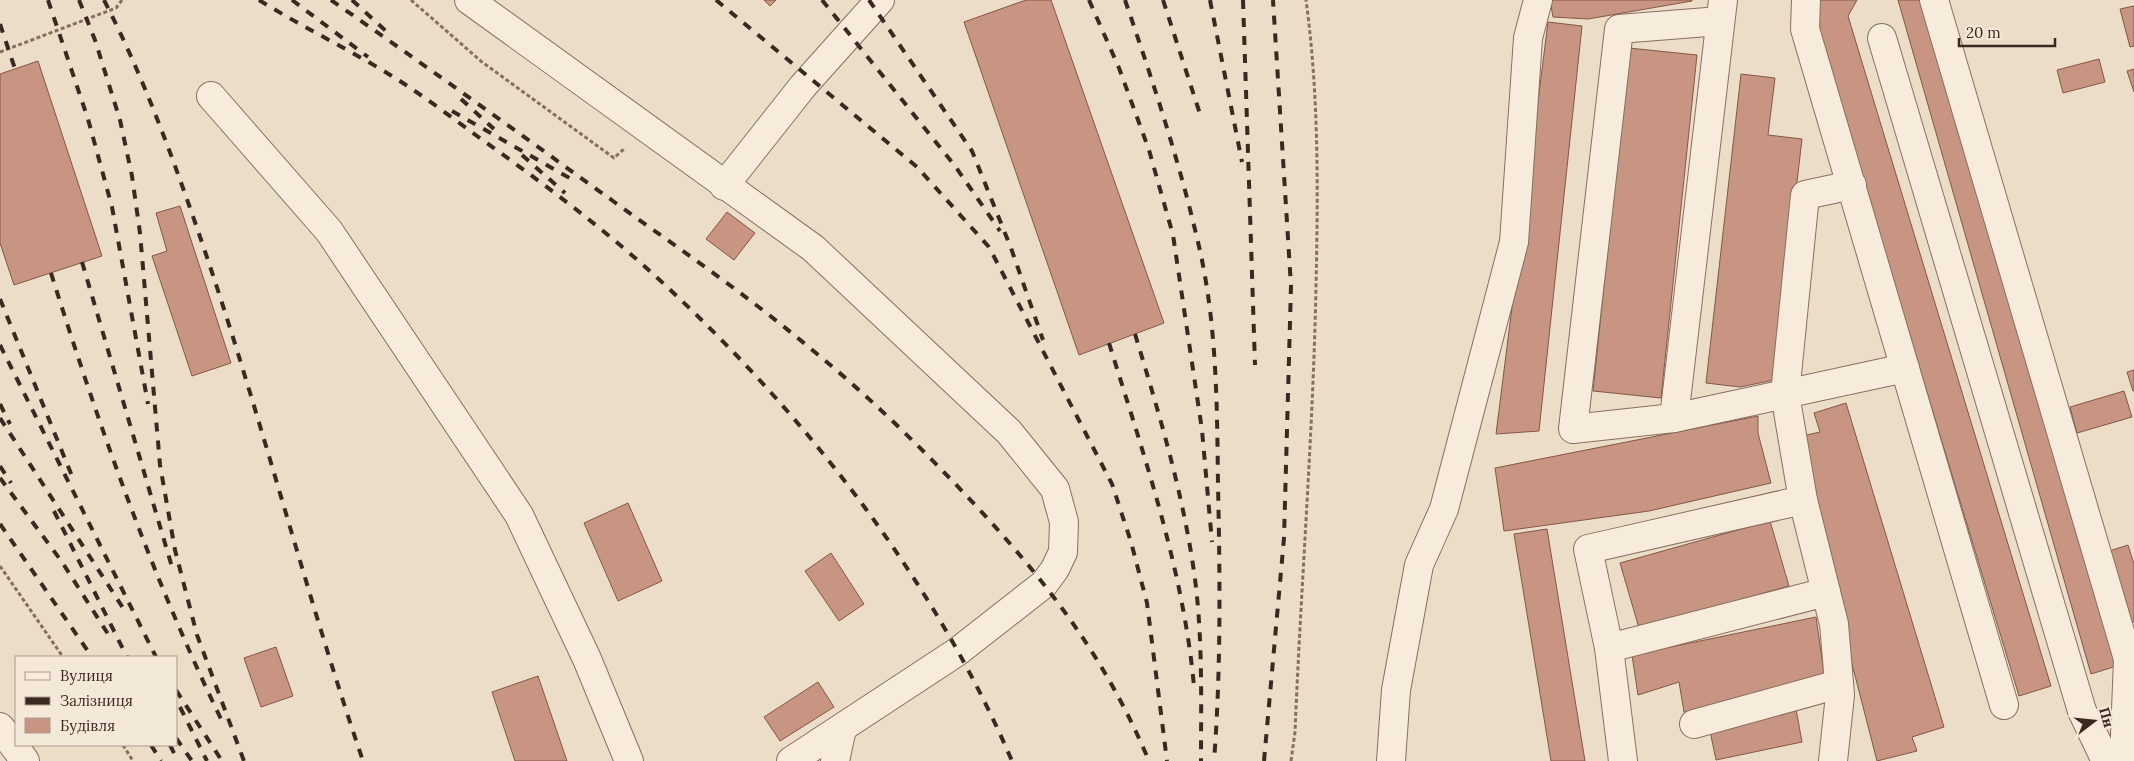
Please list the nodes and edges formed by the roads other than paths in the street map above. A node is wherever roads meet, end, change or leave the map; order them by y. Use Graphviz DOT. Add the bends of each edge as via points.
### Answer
graph roads {
  1 [pos="469,0"];
  2 [pos="880,0"];
  3 [pos="1538,0"];
  4 [pos="1806,0"];
  5 [pos="1934,0"];
  6 [pos="1722,10"];
  7 [pos="1882,38"];
  8 [pos="211,96"];
  9 [pos="724,186"];
  10 [pos="1852,186"];
  11 [pos="1905,368"];
  12 [pos="1785,394"];
  13 [pos="1674,418"];
  14 [pos="1803,500"];
  15 [pos="1826,592"];
  16 [pos="1609,648"];
  17 [pos="1839,684"];
  18 [pos="2004,705"];
  19 [pos="1694,724"];
  20 [pos="0,727"];
  21 [pos="842,728"];
  22 [pos="25,761"];
  23 [pos="629,761"];
  24 [pos="792,761"];
  25 [pos="835,761"];
  26 [pos="1391,761"];
  27 [pos="1624,761"];
  28 [pos="1833,761"];
  29 [pos="2106,761"];
  30 [pos="2124,761"];
  1 -- 9 [label="street"];
  2 -- 9 [label="street" via="803,86"];
  3 -- 26 [label="street" via="1528,38 1514,242 1444,509 1419,565 1396,690"];
  4 -- 10 [label="street" via="1806,28"];
  5 -- 30 [label="street" via="2128,659"];
  6 -- 13 [label="street"];
  6 -- 13 [label="street" via="1618,29 1573,429"];
  7 -- 29 [label="street" via="2082,711"];
  8 -- 23 [label="street" via="329,231 519,515"];
  9 -- 21 [label="street" via="813,248 1009,432 1055,489 1064,522 1063,552 1056,569 1044,584 957,652"];
  10 -- 11 [label="street"];
  10 -- 12 [label="street" via="1805,196"];
  11 -- 12 [label="street"];
  11 -- 18 [label="street"];
  12 -- 13 [label="street"];
  12 -- 14 [label="street"];
  14 -- 15 [label="street"];
  14 -- 16 [label="street" via="1588,549"];
  15 -- 16 [label="street"];
  15 -- 17 [label="street" via="1834,624"];
  16 -- 27 [label="street"];
  17 -- 19 [label="street"];
  17 -- 28 [label="street"];
  20 -- 22 [label="street"];
  21 -- 24 [label="street"];
  21 -- 25 [label="street"];
}
